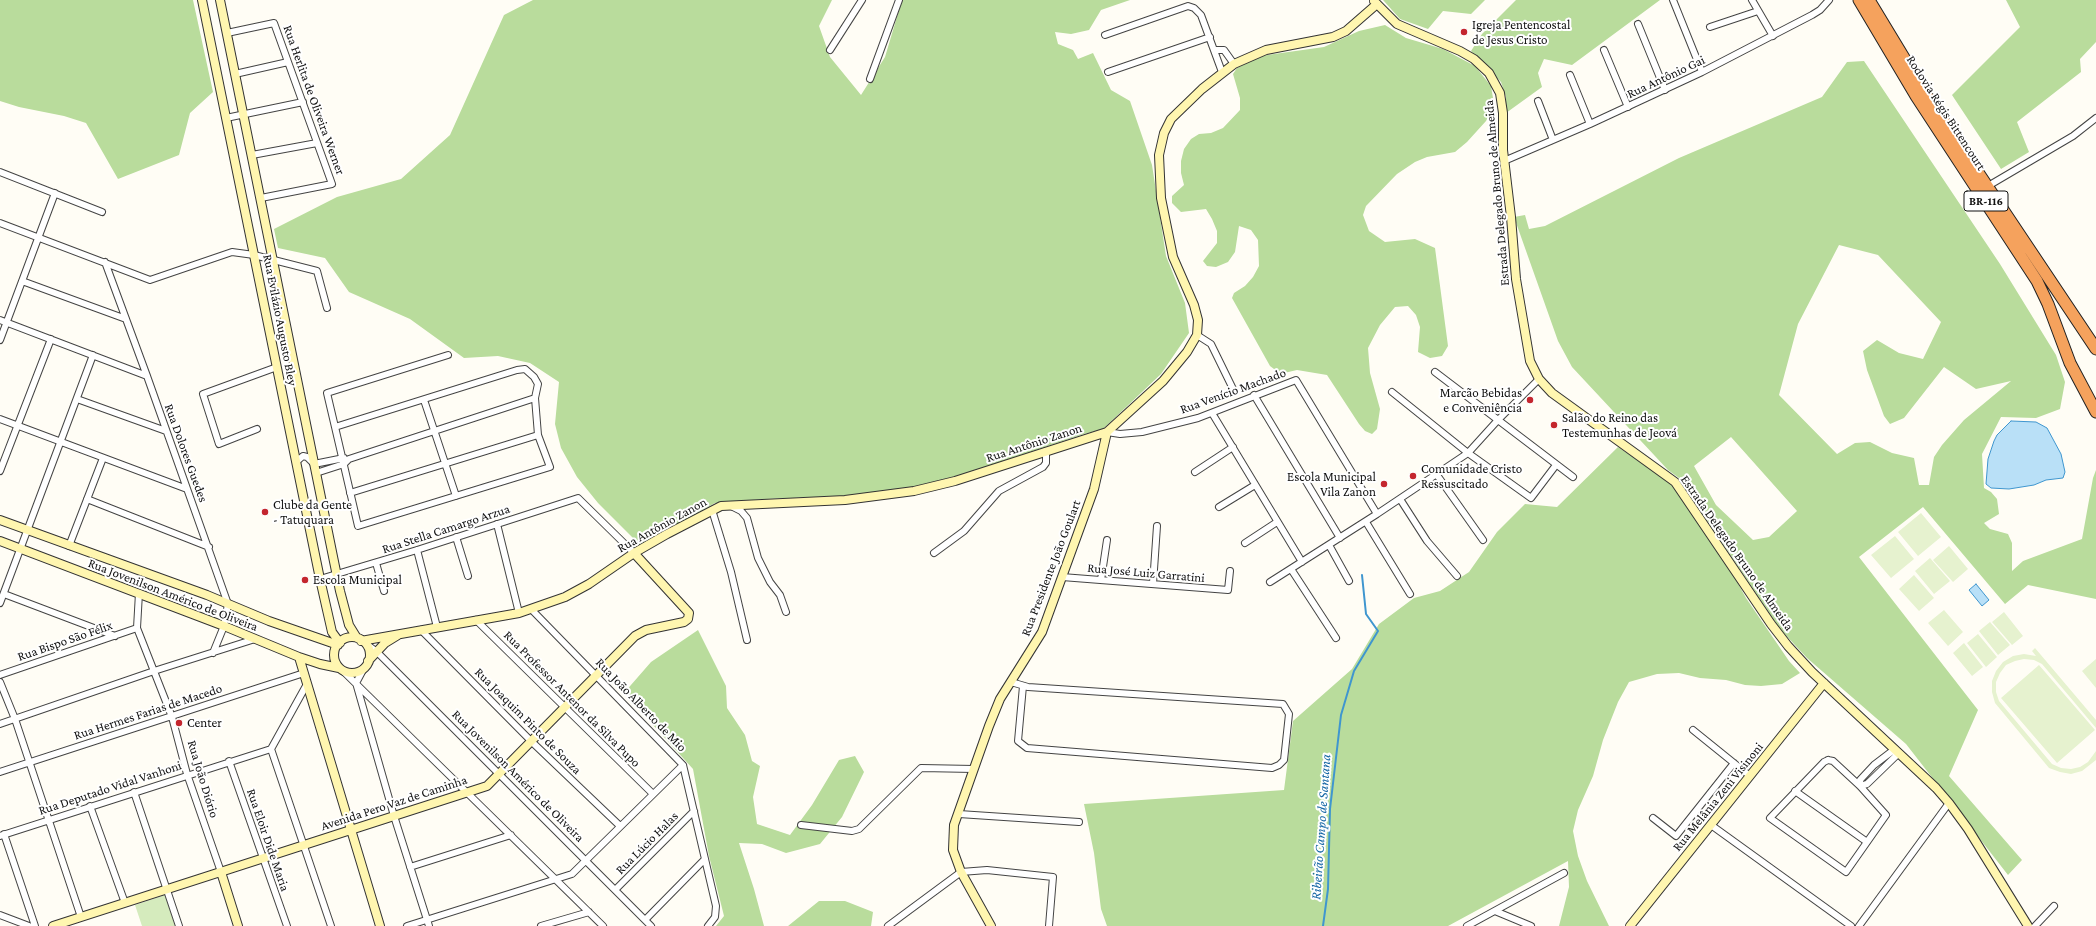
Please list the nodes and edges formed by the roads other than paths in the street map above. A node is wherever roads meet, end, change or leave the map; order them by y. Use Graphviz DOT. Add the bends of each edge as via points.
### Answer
graph roads {
  1 [pos="202,0"];
  2 [pos="220,0"];
  3 [pos="862,0"];
  4 [pos="899,0"];
  5 [pos="1673,0"];
  6 [pos="1752,0"];
  7 [pos="1829,0"];
  8 [pos="1859,0"];
  9 [pos="1869,0"];
  10 [pos="1375,2"];
  11 [pos="1758,11"];
  12 [pos="1638,24"];
  13 [pos="1710,27"];
  14 [pos="227,33"];
  15 [pos="1105,35"];
  16 [pos="1773,36"];
  17 [pos="1210,37"];
  18 [pos="830,50"];
  19 [pos="1214,50"];
  20 [pos="1604,50"];
  21 [pos="288,62"];
  22 [pos="1234,64"];
  23 [pos="1108,72"];
  24 [pos="1222,72"];
  25 [pos="1702,72"];
  26 [pos="235,74"];
  27 [pos="1570,75"];
  28 [pos="870,79"];
  29 [pos="1665,90"];
  30 [pos="1538,101"];
  31 [pos="303,102"];
  32 [pos="1628,107"];
  33 [pos="244,114"];
  34 [pos="226,118"];
  35 [pos="2096,118"];
  36 [pos="1590,124"];
  37 [pos="1553,140"];
  38 [pos="317,143"];
  39 [pos="252,155"];
  40 [pos="1504,160"];
  41 [pos="0,172"];
  42 [pos="1988,186"];
  43 [pos="55,193"];
  44 [pos="261,198"];
  45 [pos="102,212"];
  46 [pos="0,223"];
  47 [pos="38,239"];
  48 [pos="254,255"];
  49 [pos="274,260"];
  50 [pos="105,262"];
  51 [pos="22,281"];
  52 [pos="328,308"];
  53 [pos="126,319"];
  54 [pos="0,320"];
  55 [pos="7,323"];
  56 [pos="1197,334"];
  57 [pos="0,340"];
  58 [pos="51,340"];
  59 [pos="2096,349"];
  60 [pos="448,355"];
  61 [pos="93,356"];
  62 [pos="277,367"];
  63 [pos="1435,372"];
  64 [pos="148,376"];
  65 [pos="1539,379"];
  66 [pos="1234,392"];
  67 [pos="1392,392"];
  68 [pos="1254,395"];
  69 [pos="535,398"];
  70 [pos="77,399"];
  71 [pos="424,400"];
  72 [pos="2095,408"];
  73 [pos="1212,413"];
  74 [pos="0,419"];
  75 [pos="1497,421"];
  76 [pos="18,426"];
  77 [pos="335,427"];
  78 [pos="257,429"];
  79 [pos="166,431"];
  80 [pos="434,431"];
  81 [pos="1107,432"];
  82 [pos="538,435"];
  83 [pos="62,441"];
  84 [pos="1233,447"];
  85 [pos="1046,451"];
  86 [pos="1468,453"];
  87 [pos="342,457"];
  88 [pos="103,458"];
  89 [pos="349,459"];
  90 [pos="296,462"];
  91 [pos="445,463"];
  92 [pos="314,464"];
  93 [pos="344,464"];
  94 [pos="1556,465"];
  95 [pos="0,471"];
  96 [pos="1195,472"];
  97 [pos="316,473"];
  98 [pos="1437,475"];
  99 [pos="1573,477"];
  100 [pos="1255,485"];
  101 [pos="187,489"];
  102 [pos="350,494"];
  103 [pos="456,496"];
  104 [pos="87,499"];
  105 [pos="1400,499"];
  106 [pos="729,505"];
  107 [pos="1219,507"];
  108 [pos="712,510"];
  109 [pos="1377,514"];
  110 [pos="0,520"];
  111 [pos="1277,522"];
  112 [pos="1366,522"];
  113 [pos="497,524"];
  114 [pos="1157,526"];
  115 [pos="27,530"];
  116 [pos="456,537"];
  117 [pos="1340,538"];
  118 [pos="1107,540"];
  119 [pos="1483,540"];
  120 [pos="0,541"];
  121 [pos="1245,543"];
  122 [pos="1328,545"];
  123 [pos="69,546"];
  124 [pos="208,547"];
  125 [pos="20,548"];
  126 [pos="417,550"];
  127 [pos="634,553"];
  128 [pos="934,553"];
  129 [pos="1302,562"];
  130 [pos="376,563"];
  131 [pos="1291,569"];
  132 [pos="1230,571"];
  133 [pos="337,575"];
  134 [pos="468,576"];
  135 [pos="1456,576"];
  136 [pos="1062,577"];
  137 [pos="320,579"];
  138 [pos="1101,580"];
  139 [pos="1349,581"];
  140 [pos="1270,582"];
  141 [pos="1153,584"];
  142 [pos="384,591"];
  143 [pos="4,594"];
  144 [pos="139,594"];
  145 [pos="1410,594"];
  146 [pos="0,603"];
  147 [pos="228,604"];
  148 [pos="531,609"];
  149 [pos="786,612"];
  150 [pos="518,613"];
  151 [pos="476,620"];
  152 [pos="224,626"];
  153 [pos="437,627"];
  154 [pos="137,628"];
  155 [pos="421,630"];
  156 [pos="332,632"];
  157 [pos="402,633"];
  158 [pos="115,636"];
  159 [pos="1336,638"];
  160 [pos="255,639"];
  161 [pos="324,640"];
  162 [pos="747,640"];
  163 [pos="361,641"];
  164 [pos="339,644"];
  165 [pos="377,652"];
  166 [pos="213,653"];
  167 [pos="299,657"];
  168 [pos="366,665"];
  169 [pos="341,669"];
  170 [pos="154,671"];
  171 [pos="304,673"];
  172 [pos="0,675"];
  173 [pos="598,676"];
  174 [pos="0,682"];
  175 [pos="1011,682"];
  176 [pos="356,683"];
  177 [pos="1824,683"];
  178 [pos="307,684"];
  179 [pos="1024,686"];
  180 [pos="566,708"];
  181 [pos="172,717"];
  182 [pos="15,719"];
  183 [pos="0,724"];
  184 [pos="1693,730"];
  185 [pos="532,742"];
  186 [pos="271,749"];
  187 [pos="1897,751"];
  188 [pos="229,761"];
  189 [pos="29,762"];
  190 [pos="1734,763"];
  191 [pos="683,765"];
  192 [pos="974,770"];
  193 [pos="0,772"];
  194 [pos="188,774"];
  195 [pos="500,774"];
  196 [pos="1750,776"];
  197 [pos="1860,786"];
  198 [pos="1795,791"];
  199 [pos="134,792"];
  200 [pos="468,792"];
  201 [pos="652,794"];
  202 [pos="1949,803"];
  203 [pos="90,806"];
  204 [pos="694,811"];
  205 [pos="959,814"];
  206 [pos="394,816"];
  207 [pos="1653,818"];
  208 [pos="48,820"];
  209 [pos="1079,822"];
  210 [pos="800,825"];
  211 [pos="1711,825"];
  212 [pos="620,826"];
  213 [pos="351,830"];
  214 [pos="2,835"];
  215 [pos="511,835"];
  216 [pos="1867,842"];
  217 [pos="304,844"];
  218 [pos="263,858"];
  219 [pos="585,860"];
  220 [pos="705,860"];
  221 [pos="410,866"];
  222 [pos="221,872"];
  223 [pos="961,872"];
  224 [pos="1564,873"];
  225 [pos="556,879"];
  226 [pos="167,890"];
  227 [pos="615,890"];
  228 [pos="124,903"];
  229 [pos="2054,906"];
  230 [pos="1495,910"];
  231 [pos="589,912"];
  232 [pos="0,915"];
  233 [pos="81,917"];
  234 [pos="645,920"];
  235 [pos="428,923"];
  236 [pos="562,923"];
  237 [pos="29,926"];
  238 [pos="35,926"];
  239 [pos="53,926"];
  240 [pos="179,926"];
  241 [pos="238,926"];
  242 [pos="287,926"];
  243 [pos="331,926"];
  244 [pos="380,926"];
  245 [pos="407,926"];
  246 [pos="541,926"];
  247 [pos="603,926"];
  248 [pos="651,926"];
  249 [pos="708,926"];
  250 [pos="888,926"];
  251 [pos="991,926"];
  252 [pos="1049,926"];
  253 [pos="1467,926"];
  254 [pos="1531,926"];
  255 [pos="1630,926"];
  256 [pos="1851,926"];
  257 [pos="1859,926"];
  258 [pos="2028,926"];
  259 [pos="2035,926"];
  1 -- 34 [label="main road, Rua Evilázio Augusto Bley"];
  2 -- 14 [label="main road, Rua Evilázio Augusto Bley"];
  3 -- 18 [label="street"];
  4 -- 28 [label="street"];
  5 -- 25 [label="street"];
  6 -- 11 [label="street"];
  7 -- 16 [label="street, Rua Antônio Gai" via="1812,16"];
  8 -- 72 [label="highway, Rodovia Régis Bittencourt / BR-116" via="1916,96 2037,281 2070,363"];
  9 -- 42 [label="highway, Rodovia Régis Bittencourt / BR-116" via="1926,94"];
  10 -- 22 [label="main road" via="1346,31 1333,37 1283,46 1252,55"];
  10 -- 40 [label="main road, Estrada Delegado Bruno de Almeida" via="1397,24 1467,54 1489,72 1502,100"];
  11 -- 13 [label="street"];
  11 -- 16 [label="street"];
  12 -- 29 [label="street"];
  14 -- 21 [label="street, Rua Herlita de Oliveira Werner" via="274,23"];
  14 -- 26 [label="main road, Rua Evilázio Augusto Bley"];
  15 -- 17 [label="street" via="1188,6 1201,15"];
  16 -- 25 [label="street, Rua Antônio Gai"];
  17 -- 19 [label="street"];
  17 -- 23 [label="street"];
  19 -- 22 [label="street" via="1224,50"];
  19 -- 24 [label="street"];
  20 -- 32 [label="street"];
  21 -- 26 [label="street"];
  21 -- 31 [label="street, Rua Herlita de Oliveira Werner"];
  22 -- 24 [label="main road"];
  24 -- 56 [label="main road" via="1171,119 1164,133 1159,155 1161,198 1166,225 1173,257 1194,305 1198,320"];
  25 -- 29 [label="street, Rua Antônio Gai"];
  26 -- 33 [label="main road, Rua Evilázio Augusto Bley"];
  27 -- 36 [label="street"];
  29 -- 32 [label="street, Rua Antônio Gai"];
  30 -- 37 [label="street"];
  31 -- 33 [label="street"];
  31 -- 38 [label="street, Rua Herlita de Oliveira Werner"];
  32 -- 36 [label="street, Rua Antônio Gai"];
  33 -- 34 [label="street"];
  33 -- 39 [label="main road, Rua Evilázio Augusto Bley"];
  34 -- 48 [label="main road, Rua Evilázio Augusto Bley"];
  35 -- 42 [label="street" via="2073,136"];
  36 -- 37 [label="street, Rua Antônio Gai"];
  37 -- 40 [label="street, Rua Antônio Gai"];
  38 -- 39 [label="street"];
  38 -- 44 [label="street, Rua Herlita de Oliveira Werner" via="332,184"];
  39 -- 44 [label="main road, Rua Evilázio Augusto Bley"];
  40 -- 65 [label="main road, Estrada Delegado Bruno de Almeida" via="1517,285 1530,361"];
  41 -- 43 [label="street"];
  42 -- 59 [label="highway, Rodovia Régis Bittencourt / BR-116"];
  43 -- 45 [label="street"];
  43 -- 47 [label="street"];
  44 -- 49 [label="main road, Rua Evilázio Augusto Bley"];
  46 -- 47 [label="street"];
  47 -- 50 [label="street"];
  47 -- 51 [label="street"];
  48 -- 49 [label="street"];
  48 -- 50 [label="street" via="232,252 150,280"];
  48 -- 62 [label="main road, Rua Evilázio Augusto Bley"];
  49 -- 52 [label="street" via="317,271"];
  49 -- 92 [label="main road, Rua Evilázio Augusto Bley"];
  50 -- 53 [label="street, Rua Dolores Guedes"];
  51 -- 53 [label="street"];
  51 -- 55 [label="street"];
  53 -- 64 [label="street, Rua Dolores Guedes"];
  54 -- 55 [label="street"];
  55 -- 57 [label="street"];
  55 -- 58 [label="street"];
  56 -- 66 [label="street" via="1211,344"];
  56 -- 81 [label="main road, Rua Antônio Zanon" via="1187,352 1163,381"];
  58 -- 61 [label="street"];
  58 -- 76 [label="street"];
  60 -- 77 [label="street" via="327,393"];
  61 -- 64 [label="street"];
  61 -- 70 [label="street"];
  62 -- 78 [label="street" via="203,394 219,444"];
  62 -- 90 [label="main road, Rua Evilázio Augusto Bley"];
  63 -- 75 [label="street"];
  64 -- 79 [label="street, Rua Dolores Guedes"];
  65 -- 75 [label="street"];
  65 -- 177 [label="main road, Estrada Delegado Bruno de Almeida" via="1552,393 1675,482 1778,634"];
  67 -- 86 [label="street"];
  68 -- 73 [label="street, Rua Venício Machado"];
  68 -- 109 [label="street, Rua Venício Machado" via="1296,380"];
  68 -- 117 [label="street"];
  69 -- 71 [label="street" via="538,384 525,369"];
  69 -- 80 [label="street"];
  69 -- 82 [label="street"];
  70 -- 79 [label="street"];
  70 -- 83 [label="street"];
  71 -- 77 [label="street"];
  71 -- 80 [label="street"];
  73 -- 81 [label="street, Rua Venício Machado" via="1142,432"];
  73 -- 84 [label="street"];
  74 -- 76 [label="street"];
  75 -- 86 [label="street"];
  75 -- 94 [label="street"];
  76 -- 83 [label="street"];
  76 -- 95 [label="street"];
  77 -- 87 [label="street"];
  79 -- 101 [label="street, Rua Dolores Guedes"];
  80 -- 89 [label="street"];
  80 -- 91 [label="street"];
  81 -- 85 [label="main road, Rua Antônio Zanon"];
  81 -- 136 [label="main road, Rua Presidente João Goulart" via="1094,489"];
  82 -- 91 [label="street"];
  82 -- 103 [label="street" via="550,468"];
  83 -- 88 [label="street"];
  83 -- 115 [label="street"];
  84 -- 96 [label="street"];
  84 -- 100 [label="street"];
  85 -- 106 [label="main road, Rua Antônio Zanon" via="955,481 914,491 845,500"];
  85 -- 128 [label="street" via="1046,463 1042,467 999,491 964,531"];
  86 -- 94 [label="street" via="1531,498"];
  86 -- 98 [label="street"];
  87 -- 89 [label="street"];
  87 -- 92 [label="street"];
  87 -- 93 [label="street"];
  88 -- 101 [label="street"];
  88 -- 104 [label="street"];
  89 -- 93 [label="street"];
  90 -- 92 [label="street" via="303,456"];
  90 -- 137 [label="main road, Rua Evilázio Augusto Bley"];
  91 -- 102 [label="street"];
  91 -- 103 [label="street"];
  92 -- 97 [label="main road, Rua Evilázio Augusto Bley"];
  93 -- 97 [label="street"];
  93 -- 102 [label="street"];
  94 -- 99 [label="street"];
  97 -- 133 [label="main road, Rua Evilázio Augusto Bley"];
  98 -- 105 [label="street"];
  98 -- 119 [label="street"];
  100 -- 107 [label="street"];
  100 -- 111 [label="street"];
  101 -- 124 [label="street, Rua Dolores Guedes"];
  102 -- 103 [label="street" via="358,526"];
  104 -- 123 [label="street"];
  104 -- 124 [label="street"];
  105 -- 109 [label="street"];
  105 -- 135 [label="street" via="1427,541"];
  106 -- 108 [label="main road, Rua Antônio Zanon"];
  106 -- 149 [label="street" via="741,511 747,518 758,558 780,595"];
  108 -- 127 [label="main road, Rua Antônio Zanon"];
  108 -- 162 [label="street" via="731,572"];
  109 -- 112 [label="street"];
  110 -- 115 [label="main road, Rua Jovenilson Américo de Oliveira"];
  111 -- 121 [label="street"];
  111 -- 129 [label="street"];
  112 -- 117 [label="street"];
  112 -- 145 [label="street"];
  113 -- 116 [label="street, Rua Stella Camargo Arzua"];
  113 -- 127 [label="street, Rua Stella Camargo Arzua" via="578,498"];
  113 -- 150 [label="street"];
  114 -- 141 [label="street"];
  115 -- 123 [label="main road, Rua Jovenilson Américo de Oliveira"];
  115 -- 125 [label="street"];
  116 -- 126 [label="street, Rua Stella Camargo Arzua"];
  116 -- 134 [label="street"];
  117 -- 122 [label="street"];
  118 -- 138 [label="street"];
  120 -- 125 [label="main road, Rua Jovenilson Américo de Oliveira"];
  122 -- 129 [label="street"];
  122 -- 139 [label="street"];
  123 -- 147 [label="main road, Rua Jovenilson Américo de Oliveira"];
  124 -- 147 [label="street, Rua Dolores Guedes"];
  125 -- 143 [label="street"];
  125 -- 144 [label="main road, Rua Jovenilson Américo de Oliveira"];
  126 -- 130 [label="street, Rua Stella Camargo Arzua"];
  126 -- 153 [label="street"];
  127 -- 148 [label="main road, Rua Antônio Zanon" via="589,584 565,597"];
  127 -- 173 [label="main road, Avenida Pero Vaz de Caminha" via="689,613 688,618 684,622 646,630 636,636"];
  129 -- 131 [label="street"];
  130 -- 133 [label="street, Rua Stella Camargo Arzua"];
  130 -- 142 [label="street"];
  131 -- 140 [label="street"];
  131 -- 159 [label="street"];
  132 -- 141 [label="street, Rua José Luiz Garratini" via="1228,590"];
  133 -- 137 [label="street, Rua Stella Camargo Arzua"];
  133 -- 163 [label="main road, Rua Evilázio Augusto Bley" via="349,625"];
  136 -- 138 [label="street, Rua José Luiz Garratini"];
  136 -- 175 [label="main road, Rua Presidente João Goulart" via="1042,632"];
  137 -- 156 [label="main road, Rua Evilázio Augusto Bley"];
  138 -- 141 [label="street, Rua José Luiz Garratini"];
  143 -- 146 [label="street"];
  143 -- 158 [label="street"];
  144 -- 152 [label="main road, Rua Jovenilson Américo de Oliveira"];
  144 -- 154 [label="street, Rua João Diório"];
  147 -- 152 [label="street, Rua Dolores Guedes"];
  147 -- 161 [label="main road, Rua Jovenilson Américo de Oliveira"];
  148 -- 150 [label="main road, Rua Antônio Zanon"];
  148 -- 173 [label="street, Rua João Alberto de Mio"];
  150 -- 151 [label="main road, Rua Antônio Zanon"];
  151 -- 153 [label="main road, Rua Antônio Zanon"];
  151 -- 180 [label="street, Rua Professor Antenor da Silva Pupo"];
  152 -- 160 [label="main road, Rua Jovenilson Américo de Oliveira"];
  152 -- 166 [label="street, Rua Dolores Guedes"];
  153 -- 155 [label="main road, Rua Antônio Zanon"];
  154 -- 158 [label="street, Rua Bispo São Félix"];
  154 -- 170 [label="street, Rua João Diório"];
  155 -- 157 [label="main road, Rua Antônio Zanon"];
  155 -- 185 [label="street, Rua Joaquim Pinto de Souza"];
  156 -- 161 [label="main road"];
  156 -- 164 [label="main road, Rua Evilázio Augusto Bley"];
  157 -- 163 [label="main road, Rua Antônio Zanon"];
  157 -- 165 [label="main road, Rua Antônio Zanon" via="385,643"];
  158 -- 172 [label="street, Rua Bispo São Félix"];
  160 -- 166 [label="street"];
  160 -- 167 [label="main road, Rua Jovenilson Américo de Oliveira"];
  161 -- 164 [label="main road, Rua Jovenilson Américo de Oliveira"];
  163 -- 164 [label="main road" via="348,638"];
  163 -- 165 [label="street, Rua Jovenilson Américo de Oliveira"];
  163 -- 168 [label="main road" via="369,650"];
  164 -- 169 [label="main road" via="334,659"];
  165 -- 168 [label="main road, Rua Antônio Zanon"];
  165 -- 195 [label="street, Rua Jovenilson Américo de Oliveira"];
  166 -- 170 [label="street"];
  167 -- 169 [label="main road, Rua Jovenilson Américo de Oliveira"];
  167 -- 171 [label="main road"];
  168 -- 169 [label="main road" via="354,673"];
  168 -- 176 [label="street"];
  169 -- 176 [label="street"];
  170 -- 181 [label="street, Rua João Diório"];
  170 -- 182 [label="street"];
  171 -- 178 [label="main road"];
  171 -- 181 [label="street, Rua Hermes Farias de Macedo"];
  173 -- 180 [label="main road, Avenida Pero Vaz de Caminha"];
  173 -- 191 [label="street, Rua João Alberto de Mio"];
  174 -- 182 [label="street"];
  175 -- 179 [label="street"];
  175 -- 192 [label="main road, Rua Presidente João Goulart" via="1000,699"];
  176 -- 200 [label="street"];
  176 -- 206 [label="street"];
  177 -- 187 [label="main road, Estrada Delegado Bruno de Almeida"];
  177 -- 196 [label="main road, Rua Melânia Zeni Visinoni"];
  178 -- 186 [label="street"];
  178 -- 213 [label="main road"];
  179 -- 179 [label="street" via="1283,704 1289,714 1284,760 1272,768 1027,748 1018,741"];
  180 -- 185 [label="main road, Avenida Pero Vaz de Caminha"];
  180 -- 201 [label="street, Rua Professor Antenor da Silva Pupo"];
  181 -- 189 [label="street, Rua Hermes Farias de Macedo"];
  181 -- 194 [label="street, Rua João Diório"];
  182 -- 183 [label="street"];
  182 -- 189 [label="street"];
  184 -- 190 [label="street"];
  185 -- 195 [label="main road, Avenida Pero Vaz de Caminha"];
  185 -- 212 [label="street, Rua Joaquim Pinto de Souza"];
  186 -- 188 [label="street, Rua Deputado Vidal Vanhoni"];
  186 -- 217 [label="street"];
  187 -- 197 [label="street" via="1867,784"];
  187 -- 197 [label="street" via="1874,765 1860,780"];
  187 -- 202 [label="main road, Estrada Delegado Bruno de Almeida"];
  188 -- 194 [label="street, Rua Deputado Vidal Vanhoni"];
  188 -- 218 [label="street, Rua Eloir Dide Maria"];
  189 -- 193 [label="street, Rua Hermes Farias de Macedo"];
  189 -- 208 [label="street"];
  190 -- 196 [label="street"];
  190 -- 207 [label="street" via="1676,836"];
  191 -- 201 [label="street"];
  191 -- 204 [label="street, Rua João Alberto de Mio"];
  192 -- 205 [label="main road, Rua Presidente João Goulart"];
  192 -- 210 [label="street" via="921,768 859,830"];
  194 -- 199 [label="street, Rua Deputado Vidal Vanhoni"];
  194 -- 222 [label="street, Rua João Diório"];
  195 -- 200 [label="main road, Avenida Pero Vaz de Caminha" via="487,786"];
  195 -- 219 [label="street, Rua Jovenilson Américo de Oliveira"];
  196 -- 211 [label="main road, Rua Melânia Zeni Visinoni"];
  197 -- 198 [label="street" via="1833,761 1828,760"];
  197 -- 216 [label="street" via="1886,815"];
  198 -- 216 [label="street"];
  198 -- 216 [label="street" via="1770,818 1846,872"];
  199 -- 203 [label="street, Rua Deputado Vidal Vanhoni"];
  199 -- 226 [label="street"];
  200 -- 206 [label="main road, Avenida Pero Vaz de Caminha"];
  200 -- 215 [label="street"];
  201 -- 212 [label="street"];
  202 -- 257 [label="street"];
  202 -- 258 [label="main road, Estrada Delegado Bruno de Almeida"];
  203 -- 208 [label="street, Rua Deputado Vidal Vanhoni"];
  203 -- 228 [label="street"];
  204 -- 220 [label="street, Rua João Alberto de Mio"];
  204 -- 227 [label="street, Rua Lúcio Halas"];
  205 -- 209 [label="street"];
  205 -- 223 [label="main road, Rua Presidente João Goulart" via="954,825 953,850"];
  206 -- 213 [label="main road, Avenida Pero Vaz de Caminha"];
  206 -- 221 [label="street"];
  208 -- 214 [label="street, Rua Deputado Vidal Vanhoni"];
  208 -- 233 [label="street"];
  211 -- 255 [label="main road, Rua Melânia Zeni Visinoni"];
  211 -- 256 [label="street"];
  212 -- 219 [label="street"];
  213 -- 217 [label="main road, Avenida Pero Vaz de Caminha"];
  213 -- 244 [label="main road"];
  214 -- 238 [label="street"];
  215 -- 221 [label="street"];
  215 -- 225 [label="street"];
  217 -- 218 [label="main road, Avenida Pero Vaz de Caminha"];
  217 -- 243 [label="street"];
  218 -- 222 [label="main road, Avenida Pero Vaz de Caminha"];
  218 -- 242 [label="street, Rua Eloir Dide Maria"];
  219 -- 225 [label="street" via="572,874"];
  219 -- 227 [label="street, Rua Jovenilson Américo de Oliveira"];
  220 -- 234 [label="street"];
  220 -- 249 [label="street, Rua João Alberto de Mio" via="716,906 716,917"];
  221 -- 235 [label="street"];
  222 -- 226 [label="main road, Avenida Pero Vaz de Caminha"];
  222 -- 241 [label="main road, Rua João Diório"];
  223 -- 250 [label="street"];
  223 -- 251 [label="main road, Rua Presidente João Goulart"];
  223 -- 252 [label="street" via="987,870 1053,876"];
  224 -- 230 [label="street"];
  225 -- 231 [label="street"];
  225 -- 235 [label="street"];
  226 -- 228 [label="main road, Avenida Pero Vaz de Caminha"];
  226 -- 240 [label="street"];
  227 -- 234 [label="street, Rua Jovenilson Américo de Oliveira"];
  228 -- 233 [label="main road, Avenida Pero Vaz de Caminha"];
  229 -- 259 [label="street"];
  230 -- 253 [label="street"];
  230 -- 254 [label="street"];
  231 -- 236 [label="street"];
  231 -- 247 [label="street"];
  232 -- 237 [label="street"];
  233 -- 239 [label="main road, Avenida Pero Vaz de Caminha"];
  234 -- 248 [label="street, Rua Jovenilson Américo de Oliveira"];
  235 -- 245 [label="street"];
  236 -- 246 [label="street"];
}
